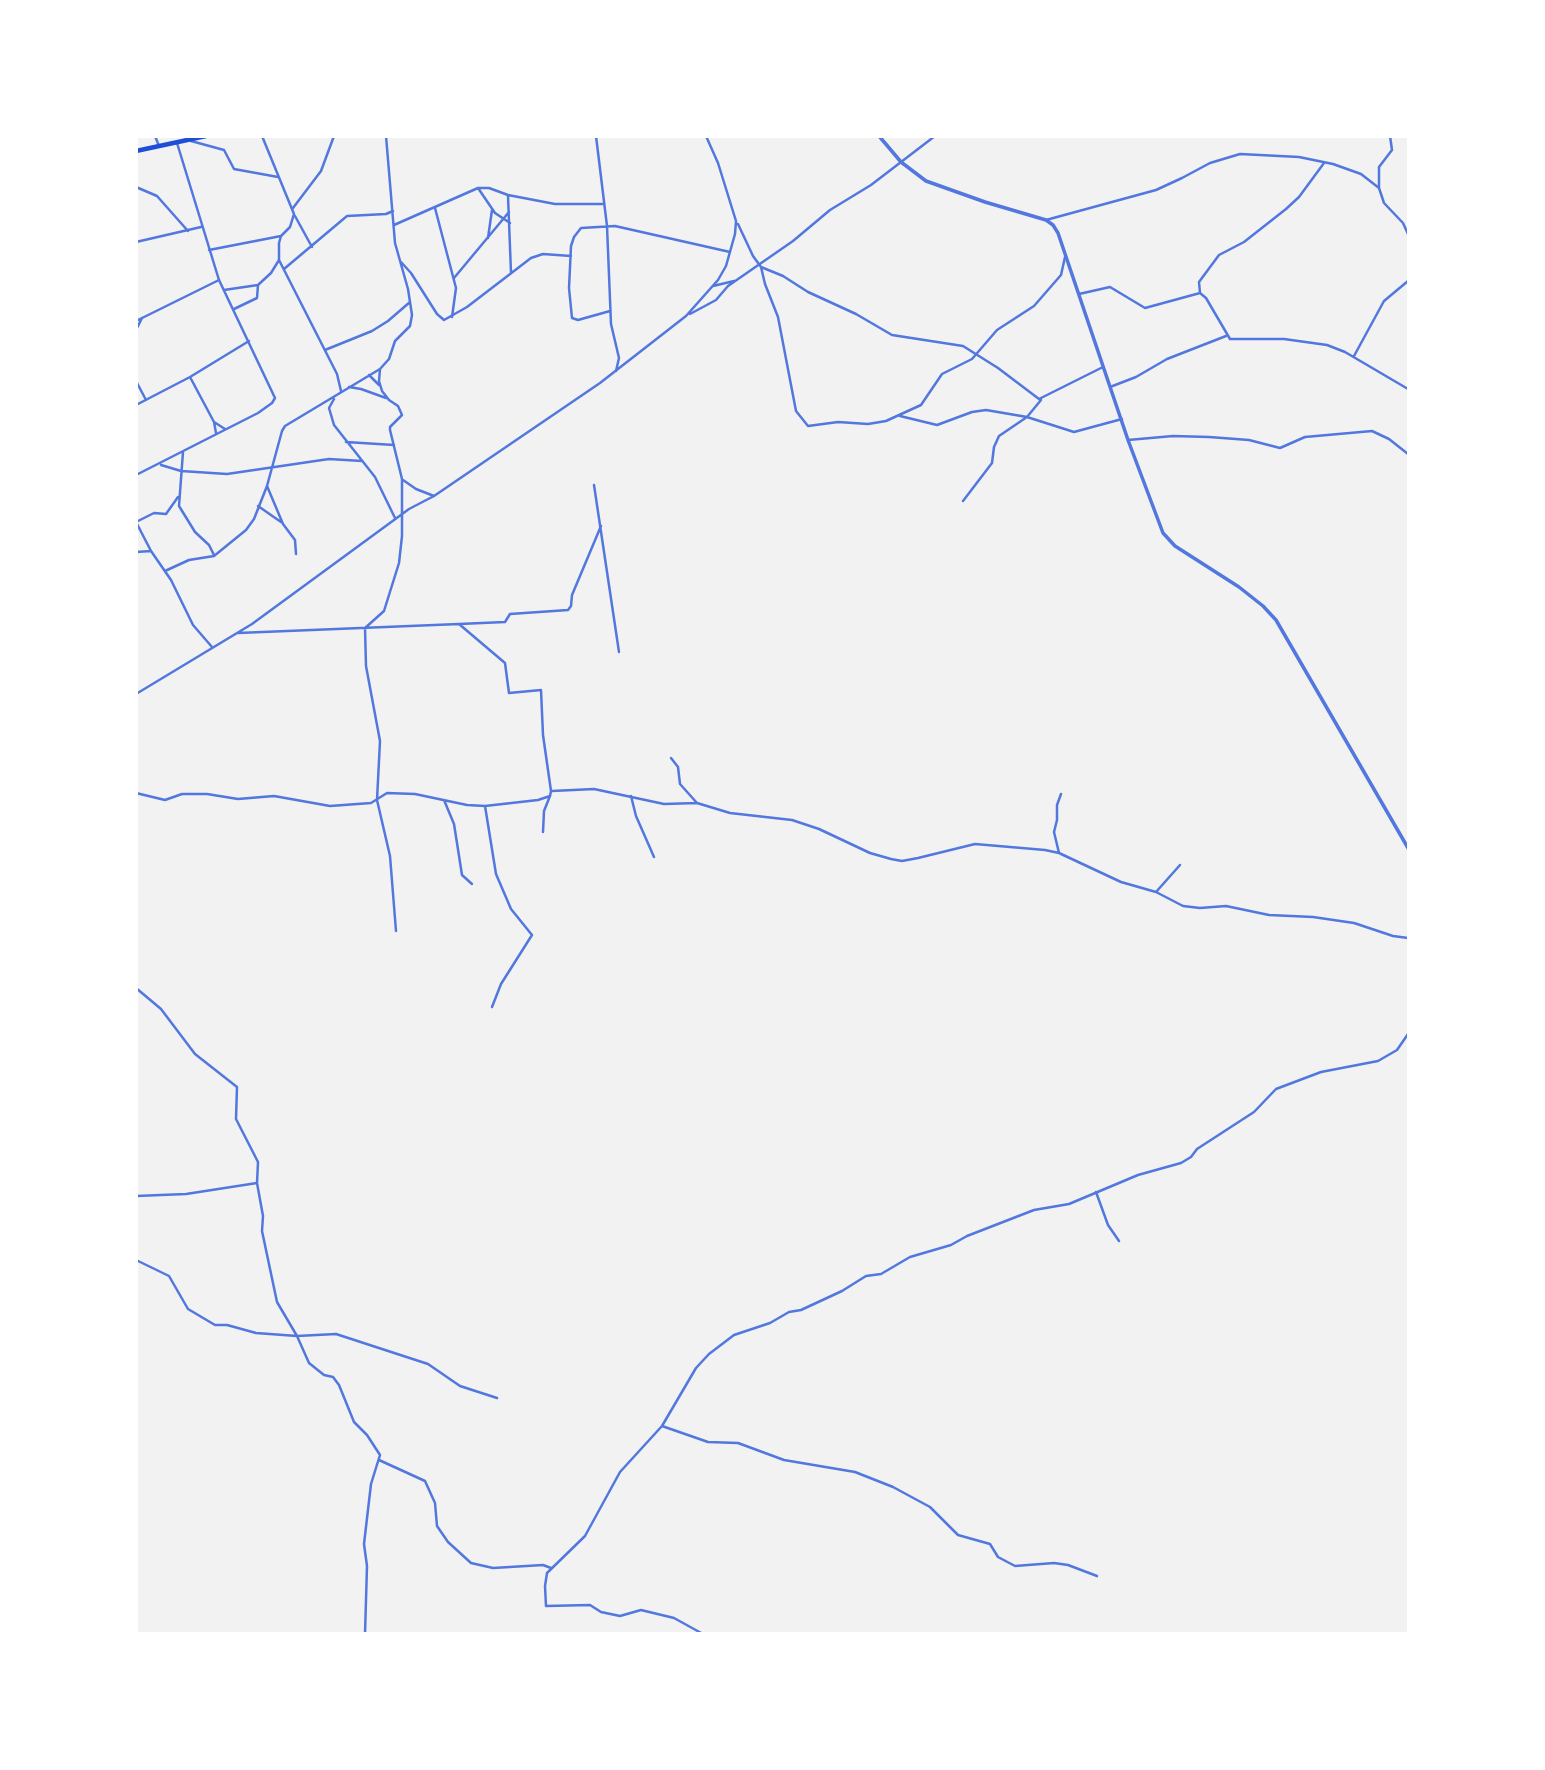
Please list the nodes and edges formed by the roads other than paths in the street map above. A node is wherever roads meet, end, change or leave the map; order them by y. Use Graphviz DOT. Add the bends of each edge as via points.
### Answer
graph roads {
  1 [pos="155,136"];
  2 [pos="206,136"];
  3 [pos="262,136"];
  4 [pos="334,136"];
  5 [pos="386,136"];
  6 [pos="596,136"];
  7 [pos="706,136"];
  8 [pos="878,136"];
  9 [pos="935,136"];
  10 [pos="1390,136"];
  11 [pos="188,141"];
  12 [pos="177,143"];
  13 [pos="159,146"];
  14 [pos="136,152"];
  15 [pos="901,162"];
  16 [pos="1324,163"];
  17 [pos="278,177"];
  18 [pos="136,187"];
  19 [pos="478,188"];
  20 [pos="1379,188"];
  21 [pos="508,195"];
  22 [pos="604,204"];
  23 [pos="434,207"];
  24 [pos="293,208"];
  25 [pos="492,210"];
  26 [pos="393,211"];
  27 [pos="509,212"];
  28 [pos="294,214"];
  29 [pos="1046,220"];
  30 [pos="504,221"];
  31 [pos="736,221"];
  32 [pos="510,223"];
  33 [pos="394,225"];
  34 [pos="607,226"];
  35 [pos="201,227"];
  36 [pos="188,231"];
  37 [pos="1409,234"];
  38 [pos="281,236"];
  39 [pos="488,238"];
  40 [pos="136,242"];
  41 [pos="312,247"];
  42 [pos="208,250"];
  43 [pos="730,252"];
  44 [pos="1065,255"];
  45 [pos="570,256"];
  46 [pos="279,260"];
  47 [pos="399,260"];
  48 [pos="760,266"];
  49 [pos="283,270"];
  50 [pos="511,273"];
  51 [pos="454,278"];
  52 [pos="219,280"];
  53 [pos="737,280"];
  54 [pos="1409,281"];
  55 [pos="258,285"];
  56 [pos="713,286"];
  57 [pos="224,290"];
  58 [pos="1079,293"];
  59 [pos="1200,293"];
  60 [pos="410,302"];
  61 [pos="234,309"];
  62 [pos="610,311"];
  63 [pos="686,316"];
  64 [pos="453,317"];
  65 [pos="142,318"];
  66 [pos="136,321"];
  67 [pos="136,330"];
  68 [pos="1226,336"];
  69 [pos="249,341"];
  70 [pos="326,350"];
  71 [pos="976,354"];
  72 [pos="1353,356"];
  73 [pos="1103,367"];
  74 [pos="380,369"];
  75 [pos="616,371"];
  76 [pos="369,375"];
  77 [pos="190,377"];
  78 [pos="340,380"];
  79 [pos="136,381"];
  80 [pos="380,385"];
  81 [pos="348,387"];
  82 [pos="1110,387"];
  83 [pos="1409,389"];
  84 [pos="341,391"];
  85 [pos="335,396"];
  86 [pos="389,400"];
  87 [pos="1041,400"];
  88 [pos="146,401"];
  89 [pos="136,405"];
  90 [pos="899,416"];
  91 [pos="1027,417"];
  92 [pos="1122,419"];
  93 [pos="214,422"];
  94 [pos="225,429"];
  95 [pos="216,433"];
  96 [pos="1128,440"];
  97 [pos="346,442"];
  98 [pos="394,445"];
  99 [pos="183,452"];
  100 [pos="1409,454"];
  101 [pos="362,461"];
  102 [pos="160,464"];
  103 [pos="272,467"];
  104 [pos="181,471"];
  105 [pos="136,475"];
  106 [pos="402,479"];
  107 [pos="267,485"];
  108 [pos="594,485"];
  109 [pos="434,496"];
  110 [pos="178,497"];
  111 [pos="963,500"];
  112 [pos="258,506"];
  113 [pos="401,515"];
  114 [pos="396,519"];
  115 [pos="137,522"];
  116 [pos="283,524"];
  117 [pos="601,526"];
  118 [pos="151,551"];
  119 [pos="136,552"];
  120 [pos="296,554"];
  121 [pos="214,556"];
  122 [pos="165,571"];
  123 [pos="459,624"];
  124 [pos="365,628"];
  125 [pos="238,634"];
  126 [pos="214,648"];
  127 [pos="619,652"];
  128 [pos="136,694"];
  129 [pos="671,758"];
  130 [pos="551,792"];
  131 [pos="136,793"];
  132 [pos="1061,794"];
  133 [pos="550,796"];
  134 [pos="631,796"];
  135 [pos="443,799"];
  136 [pos="377,800"];
  137 [pos="697,803"];
  138 [pos="485,806"];
  139 [pos="543,832"];
  140 [pos="1409,848"];
  141 [pos="1059,853"];
  142 [pos="654,858"];
  143 [pos="1180,865"];
  144 [pos="472,884"];
  145 [pos="1156,892"];
  146 [pos="396,931"];
  147 [pos="1409,938"];
  148 [pos="136,988"];
  149 [pos="492,1007"];
  150 [pos="1409,1034"];
  151 [pos="257,1183"];
  152 [pos="1096,1192"];
  153 [pos="136,1196"];
  154 [pos="1119,1241"];
  155 [pos="136,1260"];
  156 [pos="297,1336"];
  157 [pos="497,1398"];
  158 [pos="662,1426"];
  159 [pos="379,1460"];
  160 [pos="551,1568"];
  161 [pos="1097,1576"];
  162 [pos="365,1633"];
  163 [pos="703,1633"];
  1 -- 13 [label="street"];
  2 -- 11 [label="highway"];
  3 -- 17 [label="street"];
  4 -- 24 [label="street" via="321,171"];
  5 -- 26 [label="street"];
  6 -- 22 [label="street"];
  7 -- 31 [label="street"];
  8 -- 15 [label="street"];
  9 -- 15 [label="street"];
  10 -- 20 [label="street" via="1392,150 1379,167"];
  11 -- 12 [label="highway"];
  11 -- 17 [label="street" via="224,150 234,169"];
  12 -- 13 [label="highway"];
  12 -- 35 [label="street"];
  13 -- 14 [label="highway"];
  15 -- 29 [label="street" via="936,185"];
  15 -- 48 [label="street" via="830,210"];
  16 -- 20 [label="street" via="1361,174"];
  16 -- 29 [label="street" via="1299,157 1234,155 1156,190"];
  16 -- 59 [label="street" via="1286,209 1219,255 1199,282"];
  17 -- 24 [label="street"];
  18 -- 36 [label="street" via="157,196"];
  19 -- 21 [label="street"];
  19 -- 23 [label="street"];
  19 -- 25 [label="street"];
  20 -- 37 [label="street"];
  21 -- 22 [label="street" via="555,204"];
  21 -- 27 [label="street"];
  22 -- 34 [label="street"];
  23 -- 33 [label="street"];
  23 -- 51 [label="street"];
  24 -- 28 [label="street"];
  25 -- 30 [label="street"];
  25 -- 39 [label="street"];
  26 -- 33 [label="street"];
  26 -- 41 [label="street" via="347,216"];
  27 -- 30 [label="street"];
  27 -- 32 [label="street"];
  28 -- 38 [label="street"];
  28 -- 41 [label="street"];
  29 -- 44 [label="street" via="1058,233"];
  30 -- 32 [label="street"];
  30 -- 39 [label="street"];
  31 -- 43 [label="street"];
  31 -- 48 [label="street"];
  32 -- 50 [label="street"];
  33 -- 47 [label="street"];
  34 -- 43 [label="street"];
  34 -- 45 [label="street" via="577,231"];
  34 -- 62 [label="street"];
  35 -- 36 [label="street"];
  35 -- 42 [label="street"];
  36 -- 40 [label="street"];
  38 -- 42 [label="street"];
  38 -- 46 [label="street"];
  39 -- 51 [label="street"];
  41 -- 49 [label="street"];
  42 -- 52 [label="street"];
  43 -- 56 [label="street"];
  44 -- 58 [label="street"];
  44 -- 71 [label="street" via="1061,275 1034,306 997,330"];
  45 -- 50 [label="street" via="538,255"];
  45 -- 62 [label="street" via="572,318"];
  46 -- 49 [label="street"];
  46 -- 55 [label="street"];
  47 -- 60 [label="street"];
  47 -- 64 [label="street" via="441,318"];
  48 -- 53 [label="street"];
  48 -- 71 [label="street" via="892,335 955,343"];
  48 -- 90 [label="street" via="778,317 795,408 807,425 877,424"];
  49 -- 70 [label="street"];
  50 -- 64 [label="street"];
  51 -- 64 [label="street"];
  52 -- 57 [label="street"];
  52 -- 65 [label="street"];
  53 -- 56 [label="street"];
  53 -- 63 [label="street" via="716,300"];
  54 -- 72 [label="street" via="1384,301"];
  55 -- 57 [label="street"];
  55 -- 61 [label="street" via="257,298"];
  56 -- 63 [label="street"];
  57 -- 61 [label="street"];
  58 -- 59 [label="street" via="1110,287 1144,308"];
  58 -- 73 [label="street"];
  59 -- 68 [label="street"];
  60 -- 70 [label="street" via="380,326"];
  60 -- 74 [label="street" via="410,326 395,341"];
  61 -- 69 [label="street"];
  62 -- 75 [label="street" via="619,358"];
  63 -- 75 [label="street"];
  65 -- 66 [label="street"];
  65 -- 67 [label="street"];
  68 -- 72 [label="street" via="1233,340 1316,342"];
  68 -- 82 [label="street"];
  69 -- 77 [label="street"];
  69 -- 94 [label="street" via="275,398"];
  70 -- 78 [label="street"];
  71 -- 87 [label="street"];
  71 -- 90 [label="street" via="942,374 924,402"];
  72 -- 83 [label="street"];
  73 -- 82 [label="street"];
  73 -- 87 [label="street"];
  74 -- 76 [label="street"];
  74 -- 80 [label="street"];
  75 -- 109 [label="street"];
  76 -- 80 [label="street"];
  76 -- 81 [label="street"];
  77 -- 88 [label="street"];
  77 -- 93 [label="street"];
  78 -- 81 [label="street"];
  78 -- 84 [label="street"];
  79 -- 88 [label="street"];
  80 -- 86 [label="street"];
  81 -- 84 [label="street"];
  81 -- 86 [label="street"];
  82 -- 92 [label="street"];
  84 -- 85 [label="street"];
  85 -- 97 [label="street" via="330,415"];
  85 -- 103 [label="street" via="285,426"];
  86 -- 98 [label="street" via="402,415 390,427"];
  87 -- 91 [label="street"];
  88 -- 89 [label="street"];
  90 -- 91 [label="street" via="933,425 979,410"];
  91 -- 92 [label="street" via="1070,432"];
  91 -- 111 [label="street" via="996,440 992,463"];
  92 -- 96 [label="street"];
  93 -- 94 [label="street"];
  93 -- 95 [label="street"];
  94 -- 95 [label="street"];
  95 -- 99 [label="street"];
  96 -- 100 [label="street" via="1209,437 1249,440 1280,449 1305,437 1372,431"];
  96 -- 140 [label="street" via="1163,533 1175,546 1239,587 1276,620"];
  97 -- 98 [label="street"];
  97 -- 101 [label="street"];
  98 -- 106 [label="street"];
  99 -- 102 [label="street"];
  99 -- 104 [label="street"];
  101 -- 103 [label="street" via="329,459"];
  101 -- 114 [label="street"];
  102 -- 104 [label="street"];
  102 -- 105 [label="street"];
  103 -- 104 [label="street" via="233,474"];
  103 -- 107 [label="street"];
  104 -- 110 [label="street"];
  106 -- 109 [label="street"];
  106 -- 113 [label="street"];
  107 -- 112 [label="street"];
  107 -- 116 [label="street"];
  108 -- 117 [label="street"];
  109 -- 113 [label="street"];
  110 -- 115 [label="street" via="166,514 154,513"];
  110 -- 121 [label="street" via="181,510"];
  112 -- 116 [label="street"];
  112 -- 121 [label="street" via="246,530"];
  113 -- 114 [label="street"];
  113 -- 124 [label="street" via="399,563 389,596 384,611"];
  114 -- 125 [label="street"];
  115 -- 118 [label="street"];
  116 -- 120 [label="street" via="295,540"];
  117 -- 123 [label="street" via="568,610 510,614 505,622"];
  117 -- 127 [label="street"];
  118 -- 119 [label="street"];
  118 -- 122 [label="street"];
  121 -- 122 [label="street"];
  122 -- 126 [label="street" via="193,625"];
  123 -- 124 [label="street"];
  123 -- 130 [label="street" via="505,663 509,693 541,690"];
  124 -- 125 [label="street"];
  124 -- 136 [label="street" via="366,666 380,741"];
  125 -- 126 [label="street"];
  126 -- 128 [label="street"];
  129 -- 137 [label="street" via="678,767 680,784"];
  130 -- 133 [label="street"];
  130 -- 134 [label="street" via="594,789"];
  131 -- 136 [label="street" via="165,800 207,793 238,799 274,796 330,806"];
  132 -- 141 [label="street" via="1054,832"];
  133 -- 138 [label="street"];
  133 -- 139 [label="street"];
  134 -- 137 [label="street" via="664,804"];
  134 -- 142 [label="street"];
  135 -- 136 [label="street" via="387,793"];
  135 -- 138 [label="street"];
  135 -- 144 [label="street" via="454,824 462,875"];
  136 -- 146 [label="street" via="390,856"];
  137 -- 141 [label="street" via="730,813 792,820 870,853 902,861 975,844"];
  138 -- 149 [label="street" via="496,874 511,909 532,935"];
  141 -- 145 [label="street" via="1101,874"];
  143 -- 145 [label="street"];
  145 -- 147 [label="street" via="1183,906 1226,906 1269,915 1314,917"];
  148 -- 151 [label="street" via="161,1009 195,1054 237,1087 236,1119 258,1162"];
  150 -- 152 [label="street" via="1397,1050 1378,1061 1321,1072 1276,1089 1254,1112 1181,1163"];
  151 -- 153 [label="street"];
  151 -- 156 [label="street" via="277,1302"];
  152 -- 154 [label="street"];
  152 -- 158 [label="street" via="910,1257 801,1310 734,1335 702,1361"];
  155 -- 156 [label="street" via="169,1276 188,1309 215,1325"];
  156 -- 157 [label="street" via="336,1334 428,1364 460,1386"];
  156 -- 159 [label="street" via="309,1363 340,1385 354,1422 375,1445"];
  158 -- 160 [label="street" via="620,1472 584,1536"];
  158 -- 161 [label="street" via="708,1441 738,1443 785,1460 855,1472 930,1507 958,1535 990,1544 998,1557 1015,1566 1054,1563"];
  159 -- 160 [label="street" via="425,1481 435,1503 437,1526 471,1563 493,1568 543,1564"];
  159 -- 162 [label="street" via="371,1484 364,1544"];
  160 -- 163 [label="street" via="545,1586 546,1606 590,1605 620,1616 641,1610 674,1618"];
}
